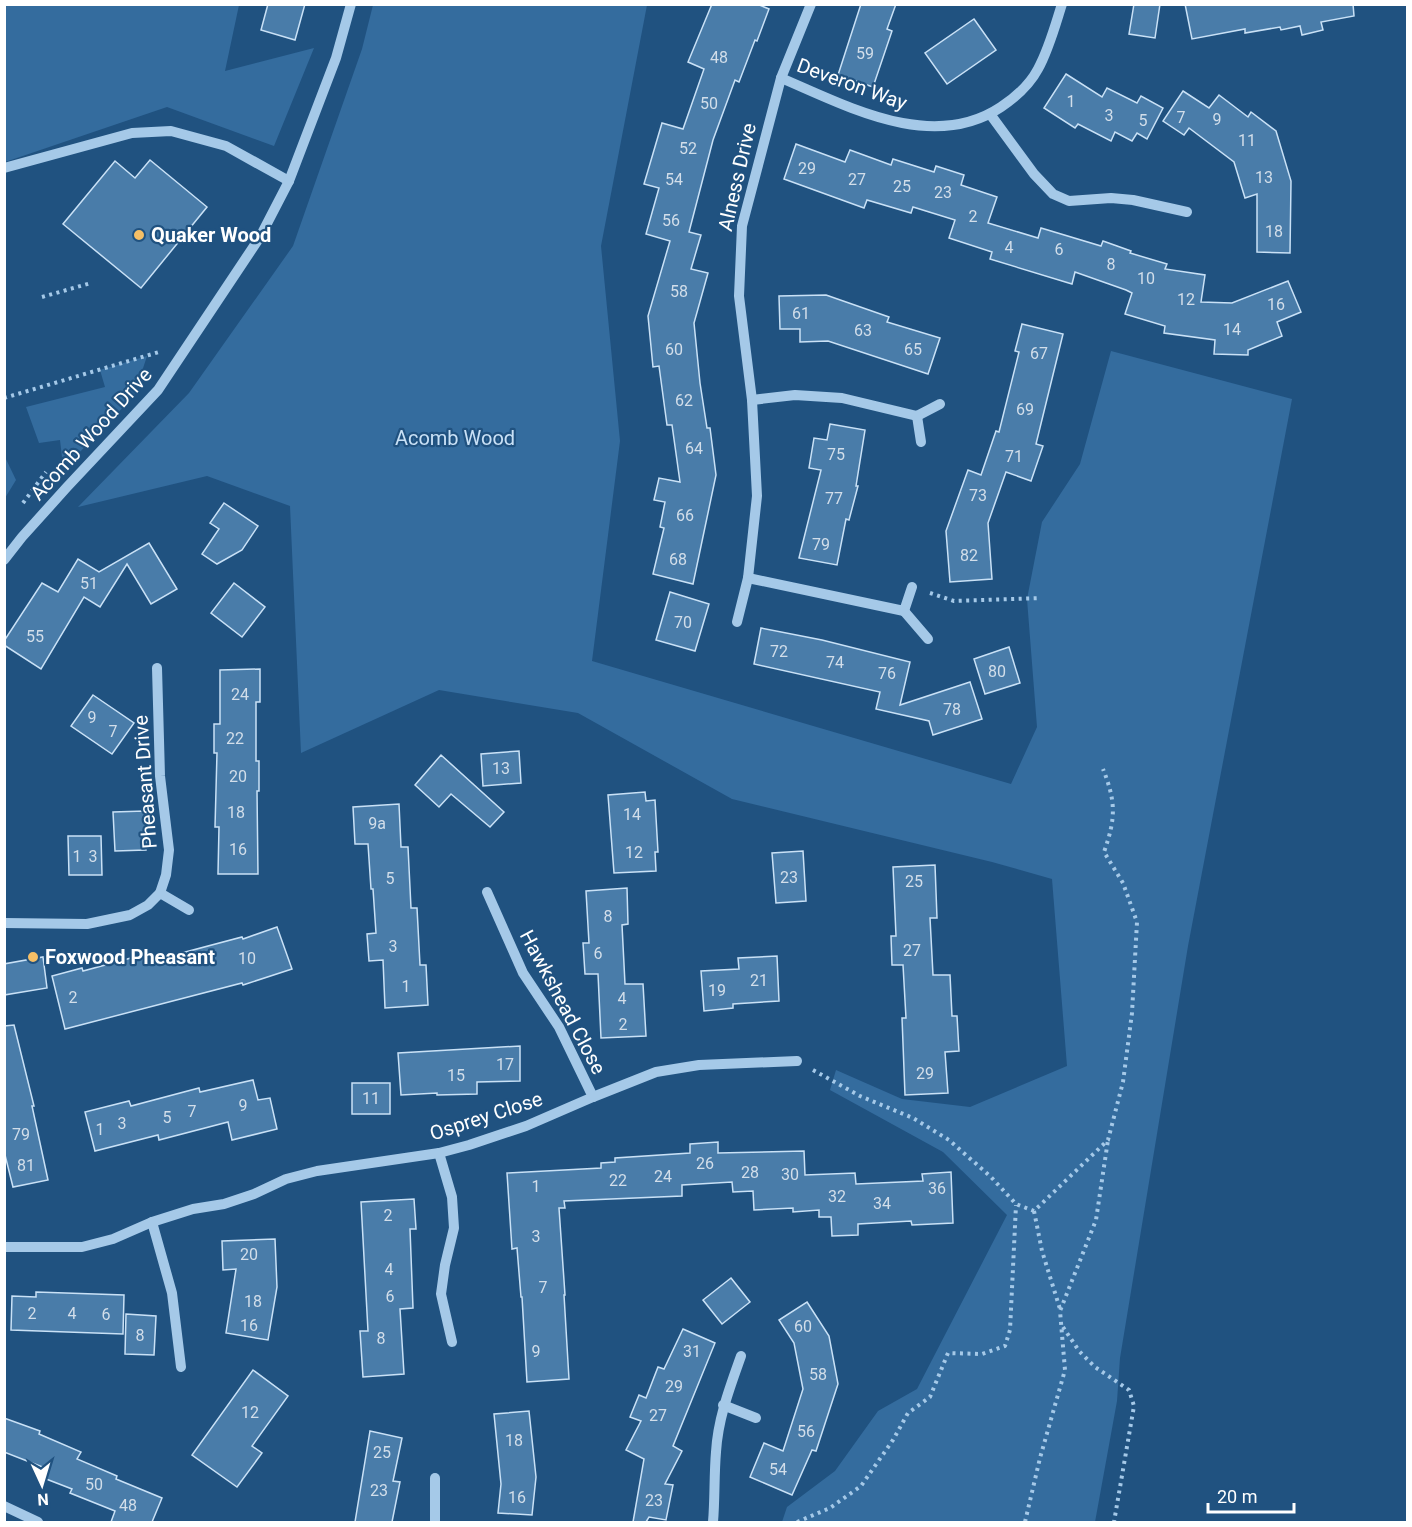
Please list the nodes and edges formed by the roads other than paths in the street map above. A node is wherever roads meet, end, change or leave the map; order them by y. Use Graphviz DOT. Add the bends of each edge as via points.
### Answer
graph roads {
  1 [pos="351,4"];
  2 [pos="811,4"];
  3 [pos="1062,4"];
  4 [pos="780,78"];
  5 [pos="990,114"];
  6 [pos="4,168"];
  7 [pos="289,182"];
  8 [pos="1187,212"];
  9 [pos="752,400"];
  10 [pos="940,404"];
  11 [pos="917,416"];
  12 [pos="921,441"];
  13 [pos="4,560"];
  14 [pos="748,578"];
  15 [pos="912,587"];
  16 [pos="904,611"];
  17 [pos="737,622"];
  18 [pos="928,639"];
  19 [pos="157,668"];
  20 [pos="487,892"];
  21 [pos="160,893"];
  22 [pos="189,910"];
  23 [pos="4,923"];
  24 [pos="797,1061"];
  25 [pos="593,1096"];
  26 [pos="439,1153"];
  27 [pos="152,1222"];
  28 [pos="4,1247"];
  29 [pos="452,1342"];
  30 [pos="741,1356"];
  31 [pos="182,1367"];
  32 [pos="723,1405"];
  33 [pos="756,1418"];
  34 [pos="435,1478"];
  35 [pos="4,1506"];
  36 [pos="38,1522"];
  37 [pos="435,1522"];
  38 [pos="713,1522"];
  1 -- 7 [label="street, Acomb Wood Drive" via="336,58"];
  2 -- 4 [label="street, Alness Drive"];
  3 -- 5 [label="street, Deveron Way" via="1038,69 1021,94"];
  4 -- 5 [label="street, Deveron Way" via="838,103 915,125 941,128"];
  4 -- 9 [label="street, Alness Drive" via="742,226 740,296"];
  5 -- 8 [label="street" via="1053,194 1069,201 1133,200"];
  6 -- 7 [label="street" via="132,133 171,131 226,146"];
  7 -- 13 [label="street, Acomb Wood Drive" via="260,237 158,390"];
  9 -- 11 [label="street" via="795,395 842,398"];
  9 -- 14 [label="street, Alness Drive" via="757,496"];
  10 -- 11 [label="street"];
  11 -- 12 [label="street"];
  14 -- 16 [label="street"];
  14 -- 17 [label="street, Alness Drive"];
  15 -- 16 [label="street"];
  16 -- 18 [label="street"];
  19 -- 21 [label="street, Pheasant Drive" via="160,777 168,850"];
  20 -- 25 [label="street, Hawkshead Close" via="523,973 559,1027"];
  21 -- 22 [label="street"];
  21 -- 23 [label="street" via="130,915 87,924"];
  24 -- 25 [label="street, Osprey Close" via="666,1070"];
  25 -- 26 [label="street, Osprey Close" via="526,1126"];
  26 -- 27 [label="street, Osprey Close" via="317,1171 224,1204"];
  26 -- 29 [label="street" via="452,1197 454,1228 441,1294"];
  27 -- 28 [label="street, Osprey Close" via="82,1247"];
  27 -- 31 [label="street" via="172,1293"];
  30 -- 32 [label="street"];
  32 -- 33 [label="street"];
  32 -- 38 [label="street" via="716,1450"];
  34 -- 37 [label="street"];
  35 -- 36 [label="street"];
}
